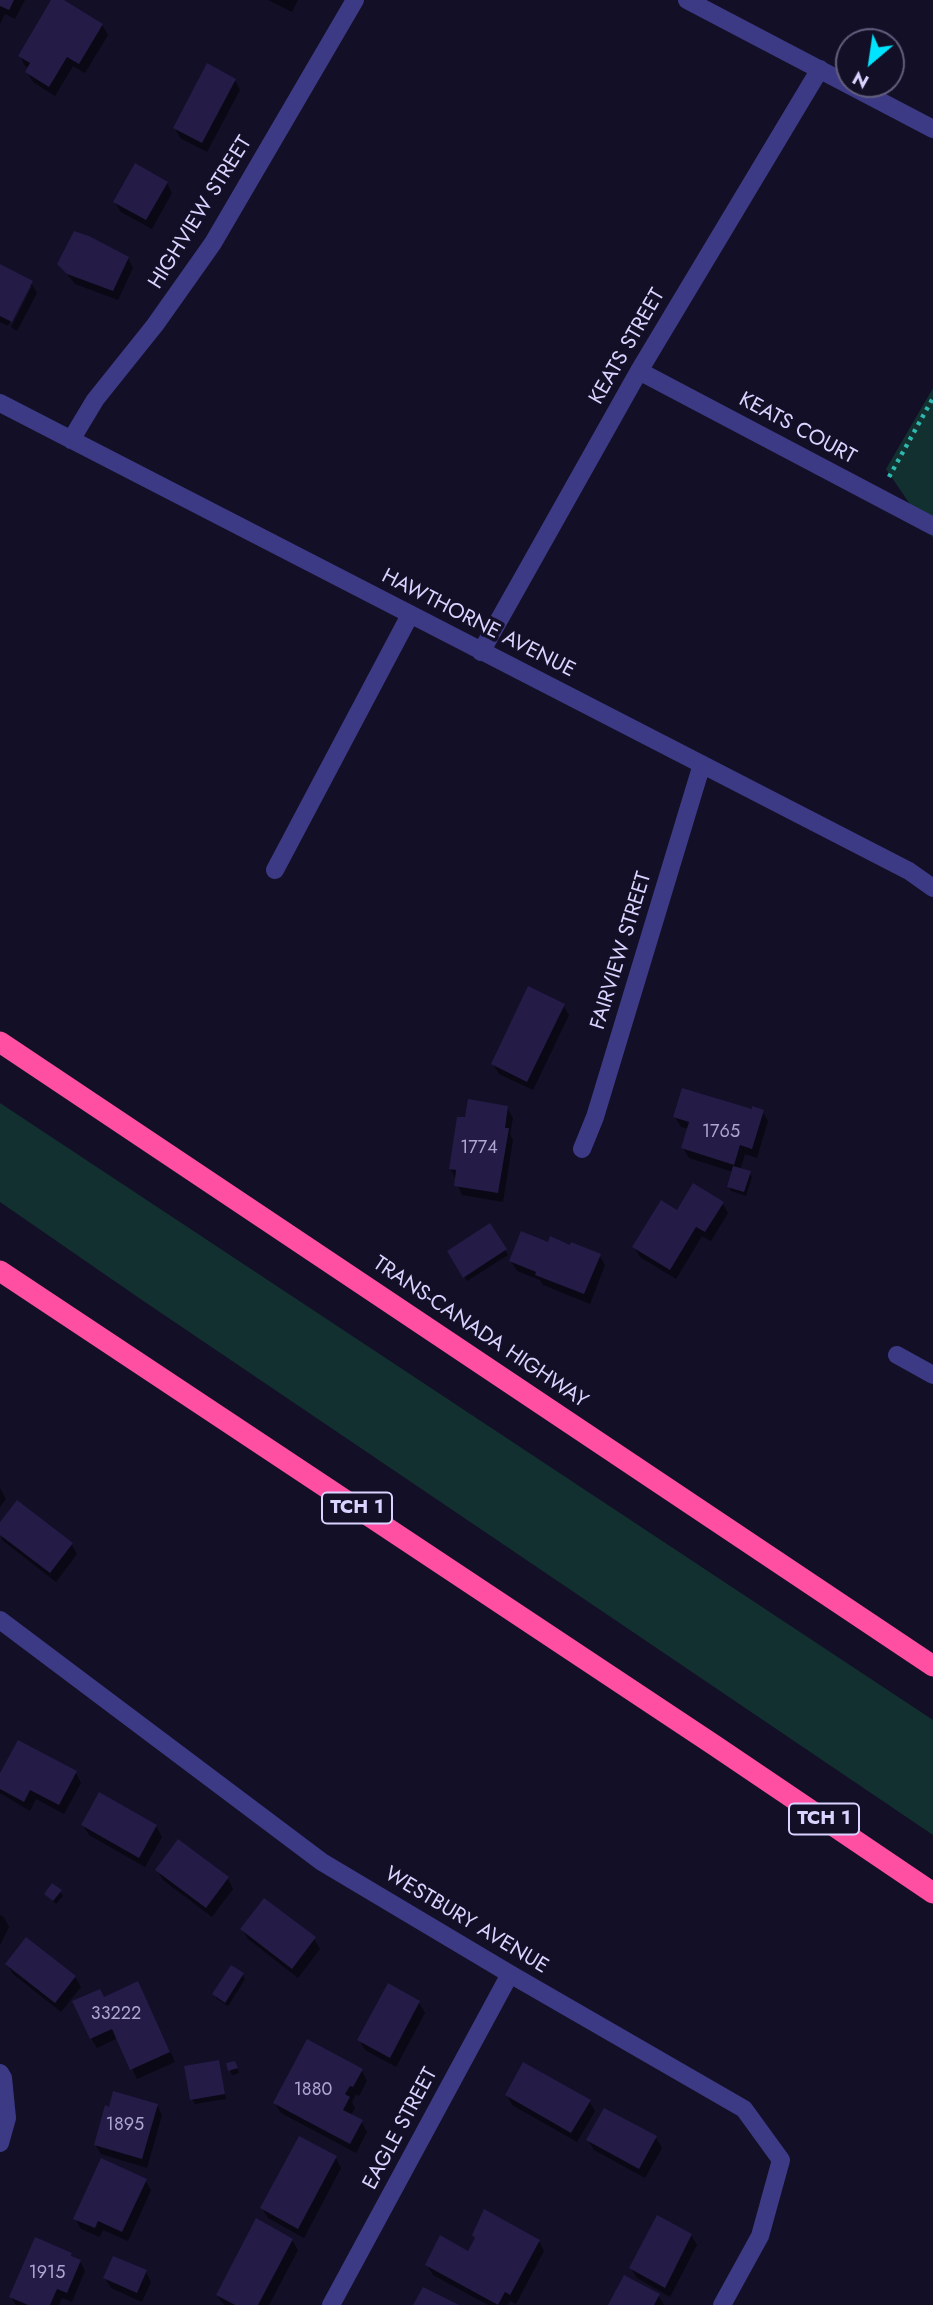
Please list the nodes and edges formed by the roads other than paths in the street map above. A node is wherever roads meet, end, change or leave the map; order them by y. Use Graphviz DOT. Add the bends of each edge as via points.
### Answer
graph roads {
  1 [pos="355,0"];
  2 [pos="687,0"];
  3 [pos="820,69"];
  4 [pos="933,129"];
  5 [pos="639,371"];
  6 [pos="0,403"];
  7 [pos="71,440"];
  8 [pos="933,526"];
  9 [pos="410,614"];
  10 [pos="481,652"];
  11 [pos="702,764"];
  12 [pos="275,870"];
  13 [pos="933,888"];
  14 [pos="0,1042"];
  15 [pos="582,1149"];
  16 [pos="0,1271"];
  17 [pos="897,1355"];
  18 [pos="933,1375"];
  19 [pos="0,1620"];
  20 [pos="933,1666"];
  21 [pos="933,1893"];
  22 [pos="510,1974"];
  23 [pos="0,2073"];
  24 [pos="0,2143"];
  25 [pos="331,2305"];
  26 [pos="722,2305"];
  1 -- 7 [label="street, HIGHVIEW STREET" via="213,243 95,400"];
  2 -- 3 [label="street"];
  3 -- 4 [label="street"];
  3 -- 5 [label="street, KEATS STREET"];
  5 -- 8 [label="street, KEATS COURT"];
  5 -- 10 [label="street, KEATS STREET"];
  6 -- 7 [label="street, HAWTHORNE AVENUE"];
  7 -- 9 [label="street, HAWTHORNE AVENUE"];
  9 -- 10 [label="street, HAWTHORNE AVENUE"];
  9 -- 12 [label="street"];
  10 -- 11 [label="street, HAWTHORNE AVENUE"];
  11 -- 13 [label="street, HAWTHORNE AVENUE" via="909,871"];
  11 -- 15 [label="street, FAIRVIEW STREET"];
  14 -- 20 [label="highway, TRANS-CANADA HIGHWAY"];
  16 -- 21 [label="highway, TCH 1"];
  17 -- 18 [label="street"];
  19 -- 22 [label="street, WESTBURY AVENUE" via="322,1862"];
  22 -- 25 [label="street, EAGLE STREET"];
  22 -- 26 [label="street, WESTBURY AVENUE" via="744,2109 781,2160 760,2236"];
  23 -- 24 [label="street" via="7,2118"];
}
